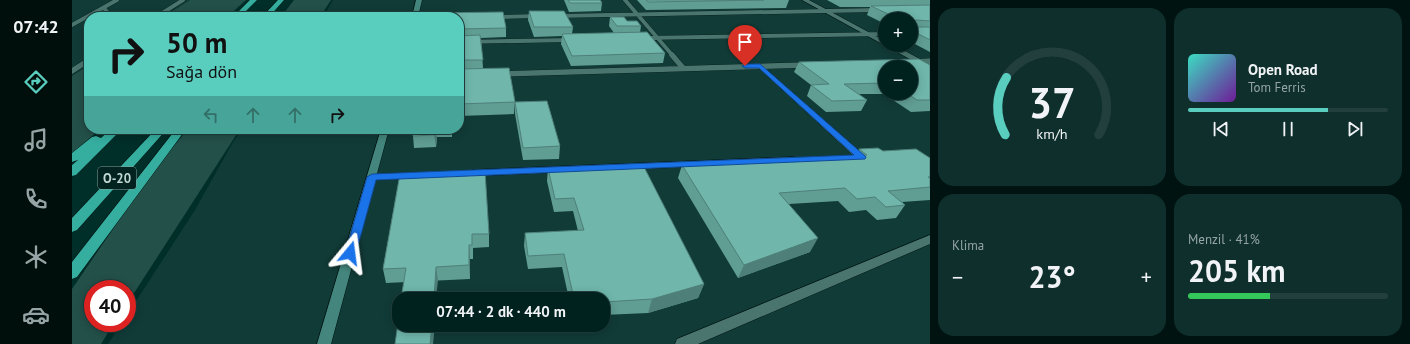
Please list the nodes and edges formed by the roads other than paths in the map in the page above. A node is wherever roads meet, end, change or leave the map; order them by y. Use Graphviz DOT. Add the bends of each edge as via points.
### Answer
graph roads {
  1 [pos="117,0"];
  2 [pos="183,0"];
  3 [pos="254,0"];
  4 [pos="281,0"];
  5 [pos="419,0"];
  6 [pos="625,0"];
  7 [pos="805,0"];
  8 [pos="816,0"];
  9 [pos="104,8"];
  10 [pos="883,10"];
  11 [pos="825,11"];
  12 [pos="836,11"];
  13 [pos="96,12"];
  14 [pos="107,12"];
  15 [pos="164,12"];
  16 [pos="241,12"];
  17 [pos="270,12"];
  18 [pos="416,12"];
  19 [pos="638,14"];
  20 [pos="544,16"];
  21 [pos="552,16"];
  22 [pos="490,18"];
  23 [pos="84,19"];
  24 [pos="72,25"];
  25 [pos="878,32"];
  26 [pos="867,34"];
  27 [pos="878,34"];
  28 [pos="634,38"];
  29 [pos="657,38"];
  30 [pos="578,40"];
  31 [pos="878,40"];
  32 [pos="464,42"];
  33 [pos="901,52"];
  34 [pos="913,52"];
  35 [pos="930,61"];
  36 [pos="919,62"];
  37 [pos="84,63"];
  38 [pos="816,64"];
  39 [pos="930,65"];
  40 [pos="760,66"];
  41 [pos="683,68"];
  42 [pos="72,71"];
  43 [pos="498,74"];
  44 [pos="101,134"];
  45 [pos="112,134"];
  46 [pos="157,134"];
  47 [pos="177,134"];
  48 [pos="384,134"];
  49 [pos="846,158"];
  50 [pos="72,159"];
  51 [pos="806,160"];
  52 [pos="72,172"];
  53 [pos="459,174"];
  54 [pos="427,175"];
  55 [pos="372,177"];
  56 [pos="72,227"];
  57 [pos="930,239"];
  58 [pos="72,274"];
  59 [pos="324,344"];
  60 [pos="682,344"];
  1 -- 9 [label="lane"];
  2 -- 15 [label="lane"];
  3 -- 16 [label="highway"];
  4 -- 17 [label="highway"];
  5 -- 18 [label="street"];
  6 -- 19 [label="lane"];
  7 -- 11 [label="street"];
  8 -- 12 [label="street"];
  9 -- 13 [label="lane"];
  9 -- 14 [label="lane"];
  10 -- 12 [label="lane"];
  11 -- 12 [label="lane"];
  11 -- 19 [label="lane"];
  11 -- 26 [label="street"];
  12 -- 25 [label="street"];
  19 -- 21 [label="lane"];
  19 -- 29 [label="lane"];
  20 -- 22 [label="lane"];
  23 -- 24 [label="lane"];
  26 -- 27 [label="lane"];
  26 -- 29 [label="lane"];
  26 -- 31 [label="street"];
  28 -- 29 [label="lane"];
  29 -- 41 [label="lane"];
  30 -- 32 [label="lane"];
  33 -- 36 [label="street"];
  34 -- 35 [label="street"];
  35 -- 36 [label="lane"];
  36 -- 39 [label="street"];
  37 -- 42 [label="lane"];
  38 -- 40 [label="lane"];
  40 -- 41 [label="lane"];
  40 -- 49 [label="street" via="862,157"];
  41 -- 43 [label="lane"];
  44 -- 50 [label="highway"];
  45 -- 52 [label="highway, O-20"];
  46 -- 56 [label="highway, O-20"];
  47 -- 58 [label="highway"];
  48 -- 55 [label="street"];
  51 -- 53 [label="street"];
  54 -- 55 [label="street"];
  55 -- 59 [label="street"];
  57 -- 60 [label="street"];
}
